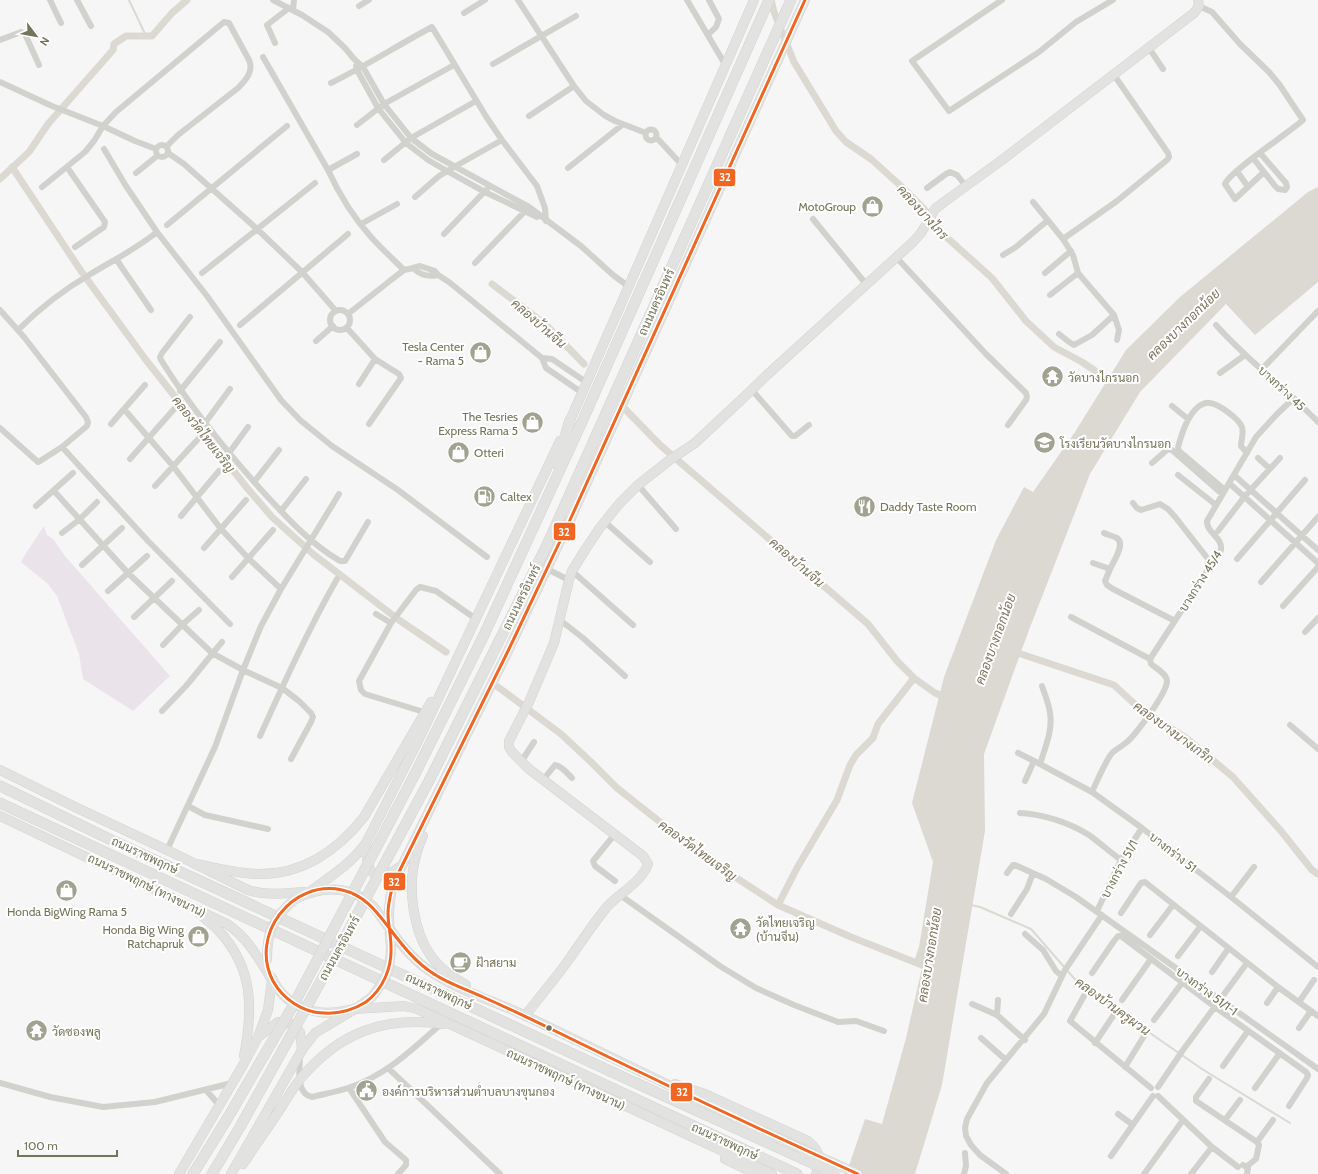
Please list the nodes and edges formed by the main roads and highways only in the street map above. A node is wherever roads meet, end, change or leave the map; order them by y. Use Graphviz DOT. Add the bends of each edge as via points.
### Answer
graph roads {
  1 [pos="754,0"];
  2 [pos="769,0"];
  3 [pos="805,0"];
  4 [pos="790,2"];
  5 [pos="1198,3"];
  6 [pos="570,420"];
  7 [pos="584,463"];
  8 [pos="548,497"];
  9 [pos="570,520"];
  10 [pos="453,666"];
  11 [pos="0,770"];
  12 [pos="0,786"];
  13 [pos="0,803"];
  14 [pos="431,808"];
  15 [pos="0,816"];
  16 [pos="366,843"];
  17 [pos="196,864"];
  18 [pos="402,866"];
  19 [pos="309,892"];
  20 [pos="194,909"];
  21 [pos="390,929"];
  22 [pos="272,980"];
  23 [pos="481,996"];
  24 [pos="355,1008"];
  25 [pos="525,1016"];
  26 [pos="454,1026"];
  27 [pos="258,1037"];
  28 [pos="301,1052"];
  29 [pos="243,1065"];
  30 [pos="645,1074"];
  31 [pos="646,1116"];
  32 [pos="796,1173"];
  33 [pos="179,1174"];
  34 [pos="193,1174"];
  35 [pos="212,1174"];
  36 [pos="230,1174"];
  37 [pos="235,1174"];
  38 [pos="756,1174"];
  39 [pos="772,1174"];
  40 [pos="816,1174"];
  41 [pos="835,1174"];
  42 [pos="858,1174"];
  1 -- 6 [label="main road"];
  2 -- 8 [label="main road, ถนนนครอินทร์"];
  3 -- 9 [label="main road, ถนนนครอินทร์"];
  4 -- 7 [label="main road, ถนนนครอินทร์"];
  5 -- 25 [label="main road" via="1194,13 935,209 921,232 896,257 695,443 638,485 619,504 585,550 572,571 554,643 509,741 509,747 521,762 643,856 648,864 632,886 606,909"];
  6 -- 8 [label="main road"];
  6 -- 10 [label="main road"];
  7 -- 9 [label="main road"];
  7 -- 35 [label="main road, ถนนนครอินทร์, bridge" via="547,545 430,779 341,945"];
  8 -- 34 [label="main road, ถนนนครอินทร์, bridge" via="483,637 415,774 294,1004"];
  9 -- 14 [label="main road, ถนนนครอินทร์"];
  10 -- 16 [label="main road"];
  10 -- 17 [label="main road" via="424,712 373,804 353,831 328,852 307,864 270,873 246,873"];
  11 -- 17 [label="main road"];
  12 -- 41 [label="main road, ถนนราชพฤกษ์, bridge"];
  13 -- 32 [label="main road, ถนนราชพฤกษ์"];
  14 -- 18 [label="main road, ถนนนครอินทร์"];
  14 -- 23 [label="main road" via="415,857 412,877 412,902 418,929 424,945 444,971"];
  15 -- 20 [label="main road, ถนนราชพฤกษ์ (ทางขนาน)"];
  16 -- 18 [label="main road" via="368,865 372,872 379,876 390,874"];
  16 -- 19 [label="main road" via="349,863"];
  17 -- 19 [label="main road" via="258,893"];
  18 -- 21 [label="main road, ถนนนครอินทร์" via="389,899"];
  19 -- 21 [label="main road" via="326,889 342,890 357,895 371,904"];
  19 -- 22 [label="main road, bridge" via="282,910 273,923 267,942 267,961"];
  20 -- 22 [label="main road, ถนนราชพฤกษ์ (ทางขนาน)" via="238,931"];
  20 -- 29 [label="main road" via="219,931 245,973 249,991 249,1013"];
  21 -- 23 [label="main road" via="412,955 432,972"];
  21 -- 24 [label="main road, bridge" via="390,964 383,982 371,998"];
  22 -- 24 [label="main road" via="284,996 311,1012 338,1012"];
  22 -- 27 [label="main road" via="268,1010"];
  23 -- 25 [label="main road"];
  24 -- 26 [label="main road, ถนนราชพฤกษ์ (ทางขนาน)" via="404,1006 417,1009"];
  24 -- 28 [label="main road" via="315,1033"];
  25 -- 30 [label="main road"];
  26 -- 31 [label="main road, ถนนราชพฤกษ์ (ทางขนาน)"];
  26 -- 37 [label="main road" via="424,1022 378,1026 357,1033 337,1044 322,1055 300,1079"];
  27 -- 28 [label="main road" via="278,1022 292,1024 300,1032"];
  27 -- 29 [label="main road"];
  28 -- 36 [label="main road"];
  29 -- 33 [label="main road"];
  30 -- 40 [label="main road" via="705,1094 808,1141 816,1148 819,1156"];
  30 -- 42 [label="main road, bridge"];
  31 -- 38 [label="main road" via="665,1130"];
  31 -- 39 [label="main road, ถนนราชพฤกษ์ (ทางขนาน)"];
}
